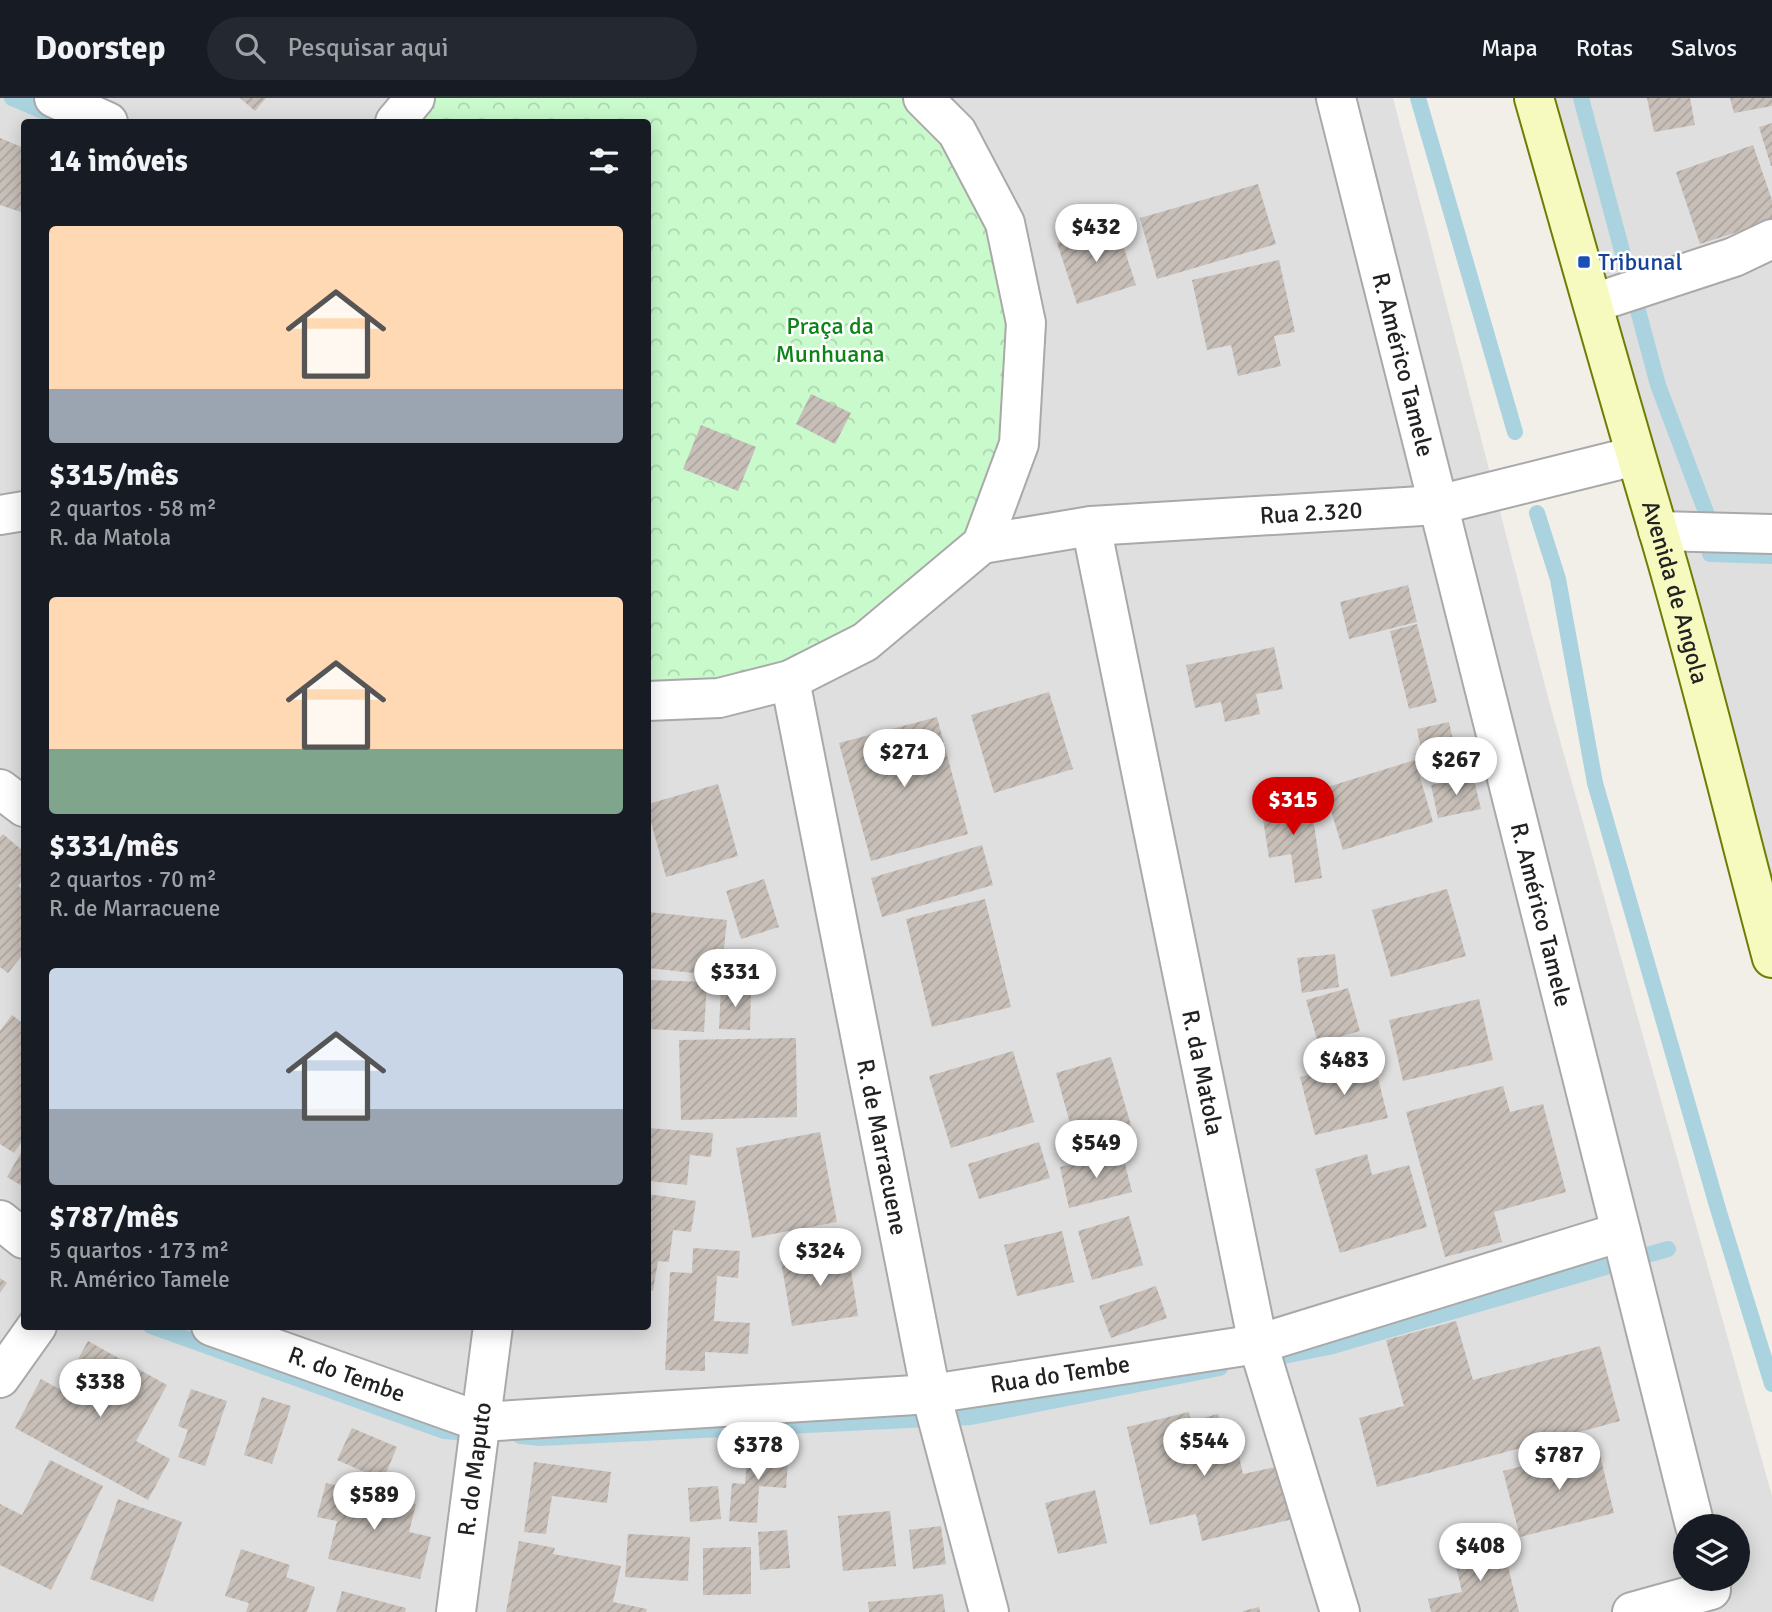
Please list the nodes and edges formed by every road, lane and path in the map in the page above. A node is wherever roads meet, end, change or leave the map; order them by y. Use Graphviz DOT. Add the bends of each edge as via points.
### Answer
graph roads {
  1 [pos="54,98"];
  2 [pos="415,98"];
  3 [pos="923,98"];
  4 [pos="1336,98"];
  5 [pos="1534,98"];
  6 [pos="101,119"];
  7 [pos="398,119"];
  8 [pos="1772,239"];
  9 [pos="1593,300"];
  10 [pos="1635,456"];
  11 [pos="1438,505"];
  12 [pos="21,512"];
  13 [pos="0,515"];
  14 [pos="1091,526"];
  15 [pos="1658,531"];
  16 [pos="1772,534"];
  17 [pos="982,544"];
  18 [pos="790,680"];
  19 [pos="651,701"];
  20 [pos="0,789"];
  21 [pos="21,805"];
  22 [pos="1772,958"];
  23 [pos="0,1220"];
  24 [pos="1621,1232"];
  25 [pos="21,1237"];
  26 [pos="34,1330"];
  27 [pos="222,1330"];
  28 [pos="492,1330"];
  29 [pos="1258,1344"];
  30 [pos="0,1377"];
  31 [pos="931,1394"];
  32 [pos="481,1422"];
  33 [pos="1692,1514"];
  34 [pos="1712,1593"];
  35 [pos="456,1612"];
  36 [pos="989,1612"];
  37 [pos="1340,1612"];
  38 [pos="1632,1612"];
  1 -- 6 [label="street"];
  2 -- 7 [label="street"];
  3 -- 17 [label="street" via="957,132 1005,223 1026,323 1019,444"];
  4 -- 11 [label="street, R. Américo Tamele"];
  5 -- 9 [label="main road, Avenida de Angola"];
  8 -- 9 [label="street" via="1734,257"];
  9 -- 10 [label="main road, Avenida de Angola"];
  10 -- 11 [label="street, Rua 2.320"];
  10 -- 15 [label="main road, Avenida de Angola"];
  11 -- 14 [label="street, Rua 2.320"];
  11 -- 24 [label="street, R. Américo Tamele"];
  12 -- 13 [label="street"];
  14 -- 17 [label="street, Rua 2.320"];
  14 -- 29 [label="street, R. da Matola"];
  15 -- 16 [label="street"];
  15 -- 22 [label="main road, Avenida de Angola"];
  17 -- 18 [label="street" via="865,642"];
  18 -- 19 [label="street" via="719,698"];
  18 -- 31 [label="street, R. de Marracuene"];
  20 -- 21 [label="street"];
  23 -- 25 [label="street"];
  24 -- 29 [label="street, Rua do Tembe"];
  24 -- 33 [label="street, R. Américo Tamele"];
  26 -- 30 [label="street"];
  27 -- 32 [label="street, R. do Tembe"];
  28 -- 32 [label="street, R. do Maputo"];
  29 -- 31 [label="street, Rua do Tembe"];
  29 -- 37 [label="street, R. da Matola"];
  31 -- 32 [label="street, Rua do Tembe"];
  31 -- 36 [label="street, R. de Marracuene"];
  32 -- 35 [label="street, R. do Maputo"];
  34 -- 38 [label="street"];
}
